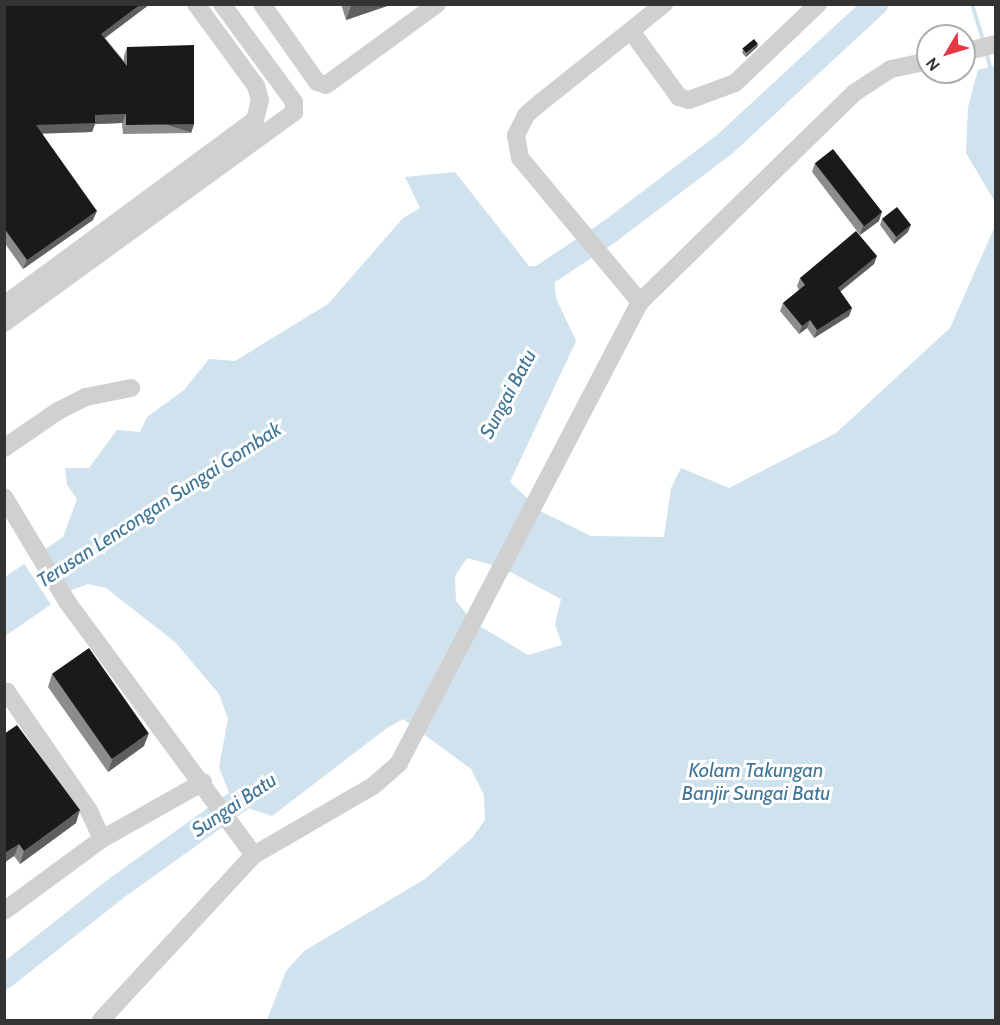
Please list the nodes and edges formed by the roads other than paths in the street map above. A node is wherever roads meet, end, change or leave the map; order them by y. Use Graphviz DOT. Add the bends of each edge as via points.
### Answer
graph roads {
  1 [pos="196,4"];
  2 [pos="222,4"];
  3 [pos="262,4"];
  4 [pos="437,4"];
  5 [pos="664,4"];
  6 [pos="818,4"];
  7 [pos="631,31"];
  8 [pos="996,44"];
  9 [pos="976,49"];
  10 [pos="916,64"];
  11 [pos="640,302"];
  12 [pos="4,304"];
  13 [pos="4,323"];
  14 [pos="131,388"];
  15 [pos="4,448"];
  16 [pos="4,496"];
  17 [pos="4,694"];
  18 [pos="207,788"];
  19 [pos="102,839"];
  20 [pos="254,855"];
  21 [pos="4,911"];
  22 [pos="101,1020"];
  1 -- 12 [label="street" via="256,86 260,100 255,120"];
  2 -- 13 [label="street" via="294,102 294,112"];
  3 -- 4 [label="street" via="321,85 332,83"];
  5 -- 7 [label="street"];
  6 -- 7 [label="street" via="735,82 689,100 679,97"];
  7 -- 11 [label="street" via="526,115 516,135 519,158"];
  8 -- 9 [label="street"];
  10 -- 11 [label="street" via="891,69 854,93"];
  11 -- 20 [label="street" via="416,736 385,778"];
  14 -- 15 [label="street" via="86,397"];
  16 -- 18 [label="street" via="68,603"];
  17 -- 19 [label="street" via="7,692 89,811"];
  18 -- 19 [label="street"];
  18 -- 20 [label="street"];
  19 -- 21 [label="street"];
  20 -- 22 [label="street"];
}
